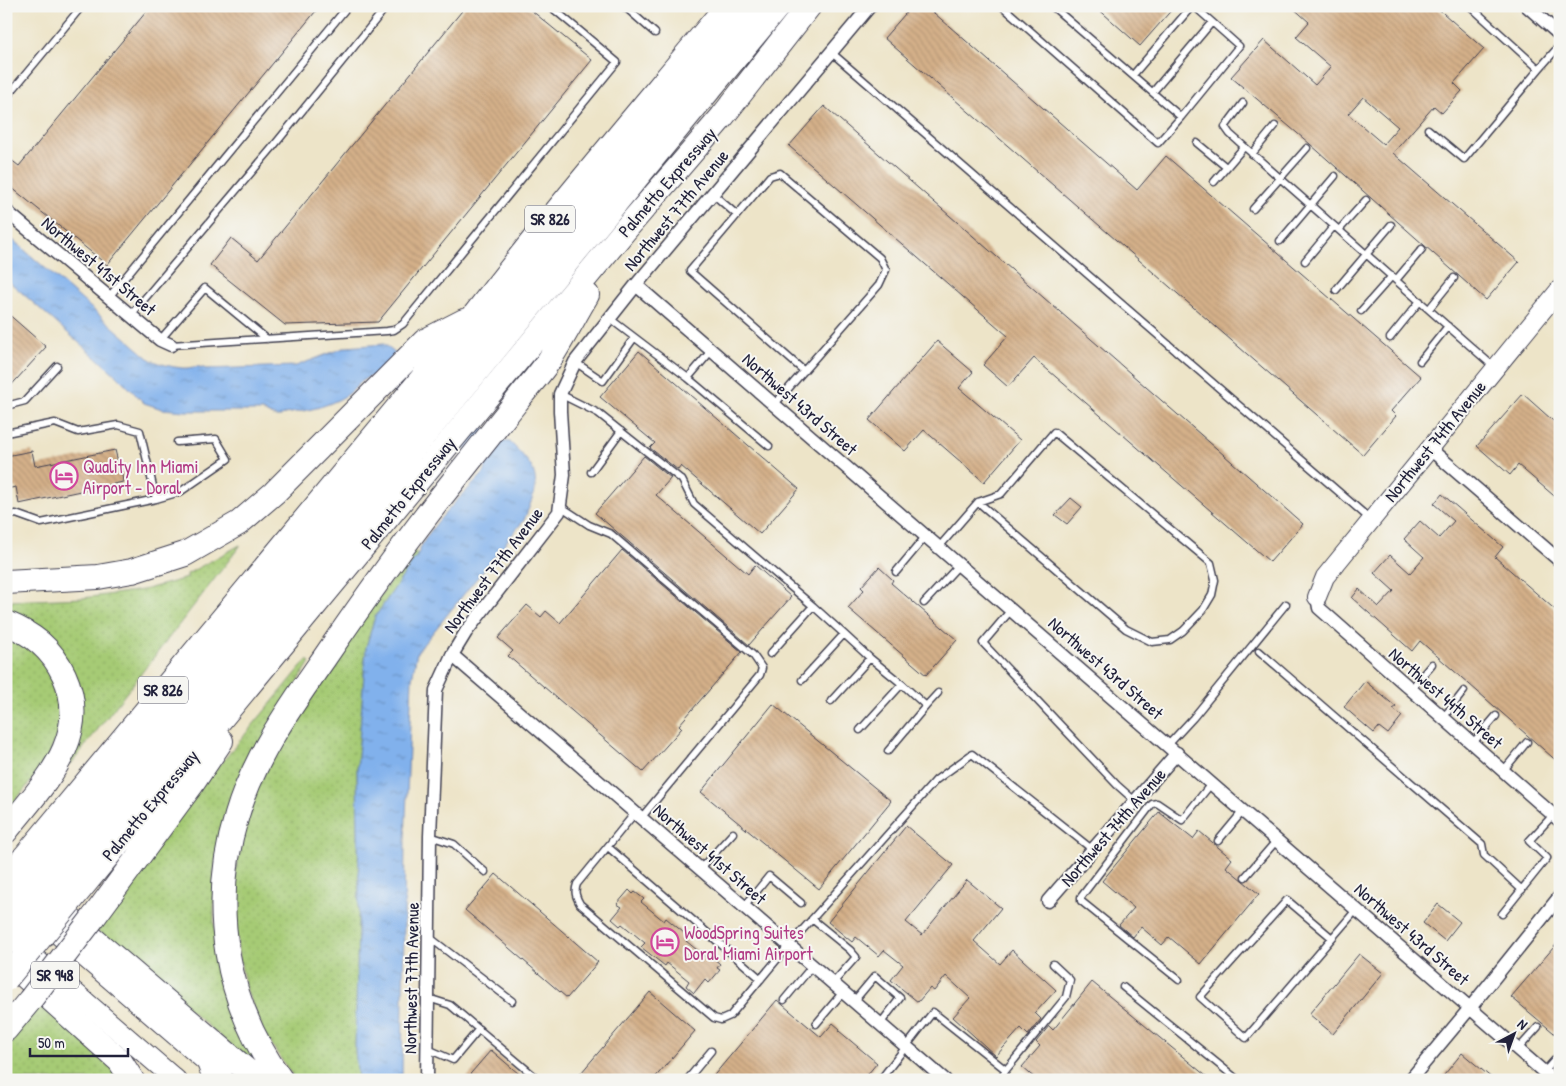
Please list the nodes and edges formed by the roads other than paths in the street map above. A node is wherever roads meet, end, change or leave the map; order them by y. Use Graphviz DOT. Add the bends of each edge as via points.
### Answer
graph roads {
  1 [pos="82,6"];
  2 [pos="348,6"];
  3 [pos="387,6"];
  4 [pos="550,6"];
  5 [pos="624,6"];
  6 [pos="727,6"];
  7 [pos="753,6"];
  8 [pos="778,6"];
  9 [pos="809,6"];
  10 [pos="870,6"];
  11 [pos="1002,6"];
  12 [pos="1052,6"];
  13 [pos="1193,6"];
  14 [pos="1470,6"];
  15 [pos="1527,6"];
  16 [pos="1212,22"];
  17 [pos="655,33"];
  18 [pos="1560,35"];
  19 [pos="1560,45"];
  20 [pos="832,53"];
  21 [pos="1539,69"];
  22 [pos="1133,75"];
  23 [pos="1153,92"];
  24 [pos="6,98"];
  25 [pos="1243,103"];
  26 [pos="1181,116"];
  27 [pos="1275,126"];
  28 [pos="1428,129"];
  29 [pos="1197,142"];
  30 [pos="1244,147"];
  31 [pos="1307,148"];
  32 [pos="1252,154"];
  33 [pos="1226,167"];
  34 [pos="1335,176"];
  35 [pos="1280,179"];
  36 [pos="1214,182"];
  37 [pos="712,194"];
  38 [pos="1366,200"];
  39 [pos="1310,205"];
  40 [pos="1253,209"];
  41 [pos="6,211"];
  42 [pos="737,216"];
  43 [pos="1391,225"];
  44 [pos="1336,228"];
  45 [pos="624,231"];
  46 [pos="1280,241"];
  47 [pos="1422,249"];
  48 [pos="1366,254"];
  49 [pos="1305,261"];
  50 [pos="1394,278"];
  51 [pos="1454,278"];
  52 [pos="636,285"];
  53 [pos="1336,290"];
  54 [pos="1559,292"];
  55 [pos="109,297"];
  56 [pos="1420,301"];
  57 [pos="1429,309"];
  58 [pos="1361,311"];
  59 [pos="130,316"];
  60 [pos="474,316"];
  61 [pos="609,318"];
  62 [pos="1448,326"];
  63 [pos="634,338"];
  64 [pos="1390,338"];
  65 [pos="267,339"];
  66 [pos="165,342"];
  67 [pos="711,350"];
  68 [pos="1420,361"];
  69 [pos="575,362"];
  70 [pos="57,366"];
  71 [pos="1495,367"];
  72 [pos="804,371"];
  73 [pos="688,378"];
  74 [pos="432,386"];
  75 [pos="560,394"];
  76 [pos="774,405"];
  77 [pos="6,406"];
  78 [pos="416,416"];
  79 [pos="621,431"];
  80 [pos="6,433"];
  81 [pos="177,442"];
  82 [pos="769,446"];
  83 [pos="1429,448"];
  84 [pos="591,472"];
  85 [pos="156,499"];
  86 [pos="978,502"];
  87 [pos="560,505"];
  88 [pos="6,516"];
  89 [pos="1371,520"];
  90 [pos="926,536"];
  91 [pos="939,547"];
  92 [pos="1560,561"];
  93 [pos="959,565"];
  94 [pos="896,572"];
  95 [pos="6,582"];
  96 [pos="1316,597"];
  97 [pos="924,603"];
  98 [pos="1286,604"];
  99 [pos="813,606"];
  100 [pos="1011,610"];
  101 [pos="6,623"];
  102 [pos="296,630"];
  103 [pos="844,634"];
  104 [pos="1259,651"];
  105 [pos="770,654"];
  106 [pos="452,655"];
  107 [pos="870,658"];
  108 [pos="1432,664"];
  109 [pos="802,680"];
  110 [pos="902,684"];
  111 [pos="1411,689"];
  112 [pos="1464,691"];
  113 [pos="938,693"];
  114 [pos="831,701"];
  115 [pos="926,706"];
  116 [pos="1496,716"];
  117 [pos="1443,718"];
  118 [pos="860,730"];
  119 [pos="1527,742"];
  120 [pos="1472,744"];
  121 [pos="1173,749"];
  122 [pos="888,750"];
  123 [pos="1503,771"];
  124 [pos="1211,784"];
  125 [pos="1135,801"];
  126 [pos="1243,810"];
  127 [pos="638,815"];
  128 [pos="1557,818"];
  129 [pos="6,830"];
  130 [pos="733,833"];
  131 [pos="430,836"];
  132 [pos="1277,840"];
  133 [pos="1218,841"];
  134 [pos="608,846"];
  135 [pos="1093,850"];
  136 [pos="31,869"];
  137 [pos="700,869"];
  138 [pos="485,872"];
  139 [pos="1245,877"];
  140 [pos="6,880"];
  141 [pos="6,890"];
  142 [pos="1522,890"];
  143 [pos="1560,896"];
  144 [pos="1048,901"];
  145 [pos="801,903"];
  146 [pos="744,907"];
  147 [pos="1357,909"];
  148 [pos="6,912"];
  149 [pos="1502,914"];
  150 [pos="812,919"];
  151 [pos="6,934"];
  152 [pos="429,937"];
  153 [pos="1332,938"];
  154 [pos="6,942"];
  155 [pos="789,945"];
  156 [pos="6,959"];
  157 [pos="1053,964"];
  158 [pos="812,965"];
  159 [pos="6,979"];
  160 [pos="761,979"];
  161 [pos="1179,980"];
  162 [pos="833,983"];
  163 [pos="1123,987"];
  164 [pos="843,992"];
  165 [pos="428,998"];
  166 [pos="512,1000"];
  167 [pos="784,1000"];
  168 [pos="854,1001"];
  169 [pos="1470,1008"];
  170 [pos="816,1024"];
  171 [pos="880,1024"];
  172 [pos="1538,1027"];
  173 [pos="6,1029"];
  174 [pos="479,1029"];
  175 [pos="906,1046"];
  176 [pos="428,1049"];
  177 [pos="1518,1049"];
  178 [pos="711,1051"];
  179 [pos="1560,1054"];
  180 [pos="1006,1070"];
  181 [pos="218,1075"];
  182 [pos="1549,1076"];
  183 [pos="132,1080"];
  184 [pos="176,1080"];
  185 [pos="258,1080"];
  186 [pos="281,1080"];
  187 [pos="428,1080"];
  188 [pos="539,1080"];
  189 [pos="687,1080"];
  190 [pos="880,1080"];
  191 [pos="945,1080"];
  192 [pos="999,1080"];
  193 [pos="1238,1080"];
  194 [pos="1410,1080"];
  1 -- 24 [label="lane"];
  2 -- 55 [label="lane"];
  3 -- 59 [label="lane"];
  4 -- 65 [label="lane" via="617,62 403,324 387,331"];
  5 -- 17 [label="lane"];
  6 -- 60 [label="highway, SR 826" via="530,242"];
  7 -- 74 [label="highway" via="573,226"];
  8 -- 74 [label="highway"];
  9 -- 45 [label="highway, Palmetto Expressway" via="722,117"];
  10 -- 20 [label="street, Northwest 77th Avenue"];
  11 -- 26 [label="lane" via="1158,143"];
  12 -- 22 [label="lane"];
  13 -- 16 [label="lane"];
  13 -- 22 [label="lane"];
  14 -- 21 [label="lane"];
  15 -- 18 [label="street"];
  16 -- 23 [label="lane"];
  16 -- 26 [label="lane" via="1239,46"];
  19 -- 21 [label="lane"];
  20 -- 37 [label="street, Northwest 77th Avenue"];
  20 -- 89 [label="lane"];
  21 -- 28 [label="lane" via="1464,159"];
  22 -- 23 [label="lane"];
  23 -- 26 [label="lane"];
  25 -- 30 [label="lane" via="1225,127"];
  27 -- 32 [label="lane"];
  29 -- 33 [label="lane"];
  30 -- 32 [label="lane"];
  30 -- 33 [label="lane"];
  31 -- 35 [label="lane"];
  32 -- 35 [label="lane"];
  33 -- 36 [label="lane"];
  34 -- 39 [label="lane"];
  35 -- 39 [label="lane"];
  35 -- 40 [label="lane"];
  37 -- 42 [label="lane"];
  37 -- 52 [label="street, Northwest 77th Avenue"];
  38 -- 44 [label="lane"];
  39 -- 44 [label="lane"];
  39 -- 46 [label="lane"];
  41 -- 55 [label="street, Northwest 41st Street"];
  42 -- 72 [label="lane" via="690,271"];
  42 -- 72 [label="lane" via="770,176 780,173 880,258 886,270 879,285"];
  43 -- 48 [label="lane"];
  44 -- 48 [label="lane"];
  44 -- 49 [label="lane"];
  45 -- 102 [label="highway, Palmetto Expressway"];
  45 -- 186 [label="highway" via="547,363 397,555 299,695 249,782 236,816 226,860 223,899 228,958 248,1026"];
  47 -- 50 [label="lane"];
  48 -- 50 [label="lane"];
  48 -- 53 [label="lane"];
  50 -- 56 [label="lane"];
  50 -- 58 [label="lane"];
  51 -- 57 [label="lane"];
  52 -- 61 [label="street, Northwest 77th Avenue"];
  52 -- 67 [label="street, Northwest 43rd Street"];
  54 -- 71 [label="street, Northwest 74th Avenue"];
  55 -- 59 [label="street, Northwest 41st Street"];
  56 -- 57 [label="lane"];
  56 -- 64 [label="lane"];
  57 -- 62 [label="lane"];
  59 -- 66 [label="street, Northwest 41st Street"];
  60 -- 74 [label="highway, SR 826"];
  60 -- 95 [label="highway" via="425,342 274,493 239,523 185,554 124,573"];
  61 -- 63 [label="lane"];
  61 -- 69 [label="street, Northwest 77th Avenue"];
  62 -- 68 [label="lane"];
  62 -- 71 [label="lane"];
  63 -- 69 [label="lane" via="602,381"];
  63 -- 73 [label="lane"];
  65 -- 66 [label="lane"];
  65 -- 66 [label="lane" via="205,288"];
  67 -- 73 [label="lane"];
  67 -- 76 [label="street, Northwest 43rd Street"];
  69 -- 75 [label="street, Northwest 77th Avenue"];
  70 -- 77 [label="lane" via="25,401"];
  71 -- 83 [label="street, Northwest 74th Avenue"];
  72 -- 76 [label="lane"];
  73 -- 82 [label="lane"];
  74 -- 78 [label="highway, SR 826"];
  74 -- 78 [label="highway"];
  75 -- 79 [label="lane" via="598,413"];
  75 -- 87 [label="street, Northwest 77th Avenue" via="564,475"];
  76 -- 90 [label="street, Northwest 43rd Street"];
  78 -- 136 [label="highway, SR 826"];
  78 -- 136 [label="highway"];
  79 -- 84 [label="lane"];
  79 -- 99 [label="lane" via="682,480 694,504"];
  80 -- 85 [label="lane" via="55,423 78,432 118,425 140,431"];
  81 -- 85 [label="lane" via="216,439 228,459 180,492"];
  83 -- 89 [label="street, Northwest 74th Avenue"];
  83 -- 92 [label="street"];
  85 -- 88 [label="lane" via="41,523 16,514"];
  86 -- 86 [label="lane" via="1001,494 1054,432 1211,563 1215,580 1212,595 1183,631 1170,640 1152,642 1126,629"];
  86 -- 91 [label="lane"];
  87 -- 106 [label="street, Northwest 77th Avenue" via="559,512 466,632"];
  87 -- 127 [label="lane" via="589,525 611,534 753,655 762,668 760,675"];
  89 -- 96 [label="street, Northwest 74th Avenue" via="1325,577"];
  90 -- 91 [label="street, Northwest 43rd Street"];
  90 -- 94 [label="lane"];
  91 -- 93 [label="street, Northwest 43rd Street"];
  93 -- 97 [label="lane"];
  93 -- 100 [label="street, Northwest 43rd Street"];
  96 -- 111 [label="street, Northwest 44th Street" via="1319,608"];
  98 -- 121 [label="lane" via="1193,718"];
  99 -- 103 [label="lane"];
  99 -- 105 [label="lane"];
  100 -- 121 [label="street, Northwest 43rd Street"];
  100 -- 125 [label="lane" via="983,643"];
  101 -- 129 [label="highway" via="35,638 50,651 66,680 73,712 69,738 59,761"];
  102 -- 159 [label="highway, Palmetto Expressway, bridge"];
  102 -- 173 [label="highway, bridge" via="192,784 94,918"];
  103 -- 107 [label="lane"];
  103 -- 109 [label="lane"];
  104 -- 142 [label="lane" via="1482,844 1484,855"];
  106 -- 127 [label="street, Northwest 41st Street"];
  106 -- 131 [label="street, Northwest 77th Avenue" via="436,690"];
  107 -- 110 [label="lane"];
  107 -- 114 [label="lane"];
  108 -- 111 [label="lane"];
  110 -- 115 [label="lane"];
  110 -- 118 [label="lane"];
  111 -- 117 [label="street, Northwest 44th Street"];
  112 -- 117 [label="lane"];
  113 -- 115 [label="lane"];
  115 -- 122 [label="lane"];
  116 -- 120 [label="lane"];
  117 -- 120 [label="street, Northwest 44th Street"];
  119 -- 123 [label="lane"];
  120 -- 123 [label="street, Northwest 44th Street"];
  121 -- 124 [label="street, Northwest 43rd Street"];
  121 -- 125 [label="street, Northwest 74th Avenue"];
  123 -- 128 [label="street, Northwest 44th Street"];
  124 -- 126 [label="street, Northwest 43rd Street"];
  124 -- 161 [label="lane" via="1182,820 1157,803 1152,804 1081,897 1081,901"];
  125 -- 135 [label="street, Northwest 74th Avenue"];
  126 -- 132 [label="street, Northwest 43rd Street"];
  126 -- 133 [label="lane"];
  127 -- 134 [label="lane"];
  127 -- 137 [label="street, Northwest 41st Street"];
  128 -- 142 [label="lane" via="1529,841 1546,858"];
  130 -- 137 [label="lane"];
  131 -- 138 [label="lane" via="454,844"];
  131 -- 152 [label="street, Northwest 77th Avenue"];
  132 -- 139 [label="lane"];
  132 -- 147 [label="street, Northwest 43rd Street"];
  134 -- 160 [label="lane"];
  134 -- 160 [label="lane" via="577,884 575,893 580,904 717,1020 730,1016"];
  135 -- 144 [label="street, Northwest 74th Avenue"];
  135 -- 150 [label="lane" via="972,754 936,780"];
  136 -- 140 [label="highway, SR 826, bridge"];
  136 -- 148 [label="highway, bridge"];
  136 -- 154 [label="highway, bridge"];
  136 -- 185 [label="highway"];
  137 -- 146 [label="street, Northwest 41st Street"];
  141 -- 181 [label="main road"];
  142 -- 149 [label="lane"];
  143 -- 169 [label="street"];
  145 -- 146 [label="lane" via="769,876"];
  146 -- 155 [label="street, Northwest 41st Street"];
  147 -- 153 [label="lane"];
  147 -- 169 [label="street, Northwest 43rd Street"];
  150 -- 155 [label="lane"];
  150 -- 162 [label="lane" via="856,957"];
  151 -- 184 [label="main road, SR 948"];
  152 -- 165 [label="street, Northwest 77th Avenue"];
  152 -- 166 [label="lane"];
  153 -- 153 [label="lane" via="1246,1038 1200,997 1287,900"];
  155 -- 158 [label="street, Northwest 41st Street"];
  155 -- 160 [label="lane"];
  156 -- 183 [label="highway" via="120,1061"];
  157 -- 180 [label="lane" via="1070,980 1066,997"];
  158 -- 162 [label="street, Northwest 41st Street"];
  158 -- 167 [label="lane"];
  162 -- 164 [label="street, Northwest 41st Street"];
  163 -- 193 [label="lane"];
  164 -- 168 [label="street, Northwest 41st Street"];
  164 -- 170 [label="lane"];
  165 -- 174 [label="lane" via="450,1005"];
  165 -- 176 [label="street, Northwest 77th Avenue"];
  168 -- 171 [label="street, Northwest 41st Street"];
  168 -- 171 [label="lane" via="875,976 900,998"];
  169 -- 177 [label="street, Northwest 43rd Street"];
  169 -- 194 [label="street"];
  171 -- 175 [label="street, Northwest 41st Street"];
  172 -- 177 [label="lane"];
  174 -- 176 [label="lane" via="452,1060"];
  174 -- 188 [label="lane"];
  175 -- 180 [label="lane" via="933,1012"];
  175 -- 190 [label="lane"];
  175 -- 191 [label="street, Northwest 41st Street"];
  176 -- 187 [label="street, Northwest 77th Avenue"];
  177 -- 182 [label="street, Northwest 43rd Street"];
  178 -- 189 [label="lane"];
  179 -- 182 [label="lane"];
  180 -- 192 [label="lane"];
}
